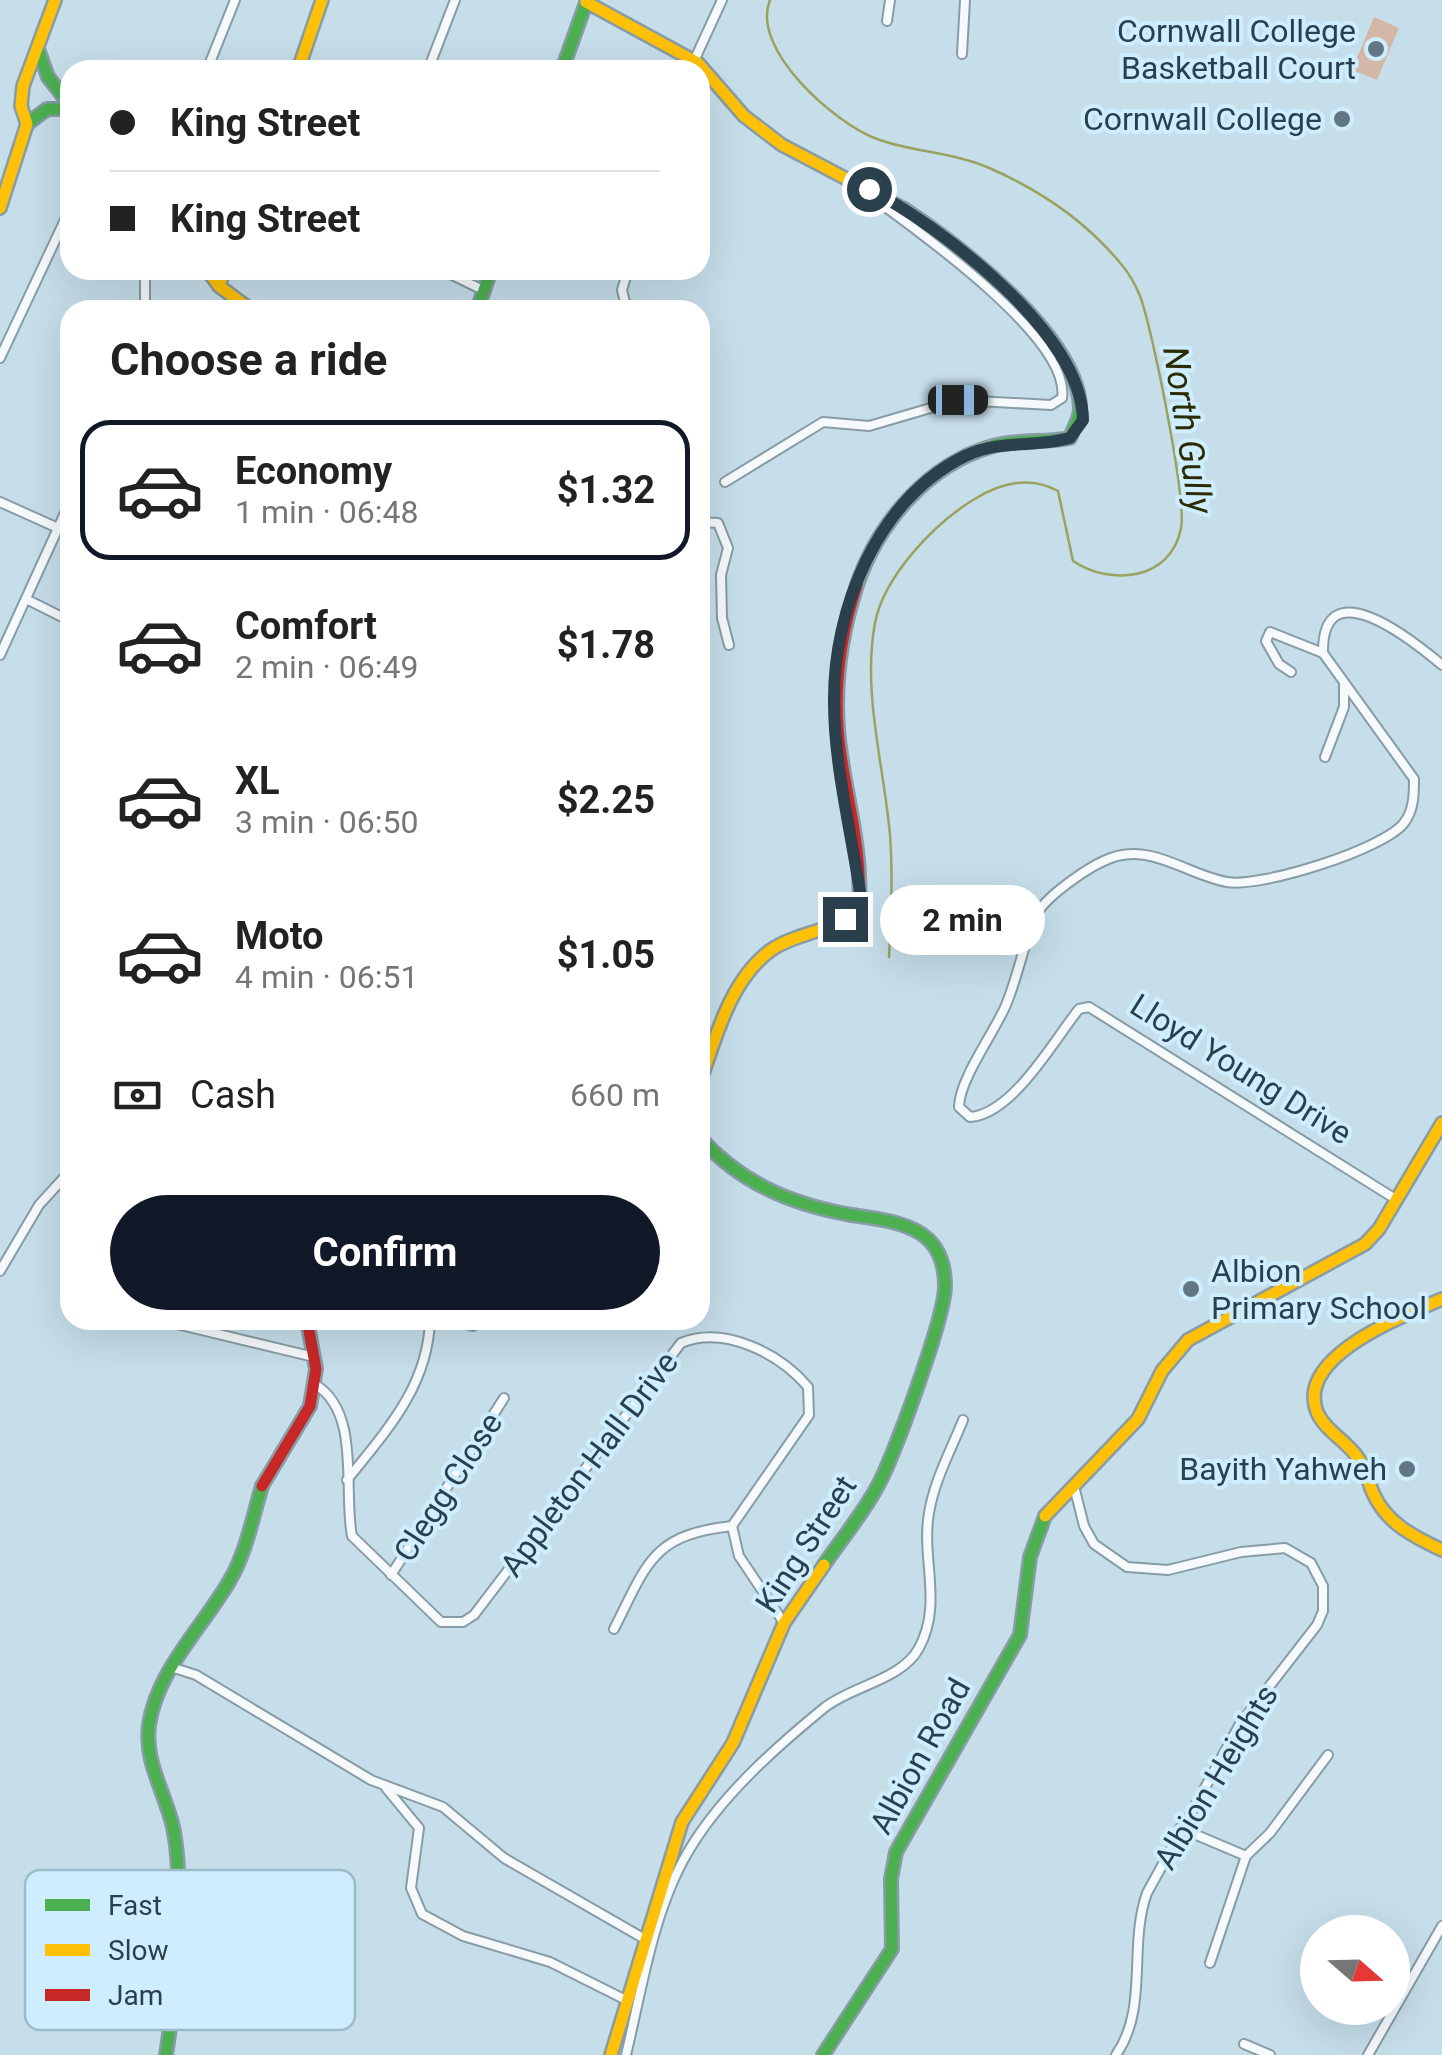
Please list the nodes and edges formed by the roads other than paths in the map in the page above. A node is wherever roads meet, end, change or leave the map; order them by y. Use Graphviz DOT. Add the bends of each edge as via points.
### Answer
graph roads {
  1 [pos="55,0"];
  2 [pos="236,0"];
  3 [pos="322,0"];
  4 [pos="455,0"];
  5 [pos="722,0"];
  6 [pos="890,0"];
  7 [pos="965,0"];
  8 [pos="585,1"];
  9 [pos="888,21"];
  10 [pos="38,49"];
  11 [pos="962,54"];
  12 [pos="211,60"];
  13 [pos="301,60"];
  14 [pos="432,60"];
  15 [pos="565,60"];
  16 [pos="692,60"];
  17 [pos="694,60"];
  18 [pos="710,73"];
  19 [pos="60,94"];
  20 [pos="60,108"];
  21 [pos="27,124"];
  22 [pos="842,176"];
  23 [pos="0,208"];
  24 [pos="60,230"];
  25 [pos="214,280"];
  26 [pos="220,280"];
  27 [pos="462,280"];
  28 [pos="487,280"];
  29 [pos="218,286"];
  30 [pos="483,290"];
  31 [pos="237,300"];
  32 [pos="480,300"];
  33 [pos="0,358"];
  34 [pos="725,482"];
  35 [pos="0,502"];
  36 [pos="710,523"];
  37 [pos="60,524"];
  38 [pos="58,528"];
  39 [pos="26,599"];
  40 [pos="60,616"];
  41 [pos="729,645"];
  42 [pos="1323,652"];
  43 [pos="0,655"];
  44 [pos="1442,665"];
  45 [pos="1291,672"];
  46 [pos="1344,680"];
  47 [pos="1325,757"];
  48 [pos="710,1056"];
  49 [pos="1442,1122"];
  50 [pos="1430,1142"];
  51 [pos="710,1149"];
  52 [pos="1442,1156"];
  53 [pos="60,1182"];
  54 [pos="1397,1200"];
  55 [pos="0,1271"];
  56 [pos="1442,1299"];
  57 [pos="201,1330"];
  58 [pos="308,1330"];
  59 [pos="429,1330"];
  60 [pos="314,1358"];
  61 [pos="316,1385"];
  62 [pos="504,1398"];
  63 [pos="963,1420"];
  64 [pos="348,1480"];
  65 [pos="1074,1486"];
  66 [pos="732,1526"];
  67 [pos="1442,1550"];
  68 [pos="391,1575"];
  69 [pos="784,1623"];
  70 [pos="614,1628"];
  71 [pos="171,1668"];
  72 [pos="1328,1755"];
  73 [pos="386,1788"];
  74 [pos="1180,1828"];
  75 [pos="1246,1856"];
  76 [pos="176,1870"];
  77 [pos="1442,1926"];
  78 [pos="1439,1936"];
  79 [pos="643,1938"];
  80 [pos="1210,1963"];
  81 [pos="626,2000"];
  82 [pos="170,2030"];
  83 [pos="1244,2044"];
  84 [pos="166,2055"];
  85 [pos="611,2055"];
  86 [pos="626,2055"];
  87 [pos="823,2055"];
  88 [pos="1116,2055"];
  89 [pos="1270,2055"];
  90 [pos="1368,2055"];
  1 -- 10 [label="street"];
  2 -- 12 [label="street"];
  3 -- 13 [label="street"];
  4 -- 14 [label="street"];
  5 -- 17 [label="street"];
  6 -- 9 [label="street"];
  7 -- 11 [label="street"];
  8 -- 15 [label="street"];
  8 -- 16 [label="street"];
  10 -- 19 [label="street"];
  10 -- 21 [label="street" via="23,86"];
  18 -- 22 [label="street" via="749,122"];
  20 -- 21 [label="street"];
  21 -- 23 [label="street"];
  22 -- 34 [label="street" via="973,272 1015,313 1051,363 1062,398 1051,406 958,400 869,426 823,422"];
  22 -- 48 [label="street" via="920,220 1032,318 1071,369 1083,420 1070,438 1012,442 965,456 921,486 880,534 851,604 834,702 858,902 845,919 772,949 759,961 728,1009"];
  24 -- 33 [label="street"];
  25 -- 29 [label="street"];
  26 -- 29 [label="street"];
  27 -- 30 [label="street"];
  28 -- 30 [label="street"];
  29 -- 31 [label="street"];
  30 -- 32 [label="street"];
  35 -- 38 [label="street"];
  36 -- 41 [label="street" via="718,523 728,548 721,574"];
  37 -- 38 [label="street"];
  38 -- 39 [label="street"];
  39 -- 40 [label="street"];
  39 -- 43 [label="street"];
  42 -- 44 [label="street" via="1329,619 1341,612 1369,615"];
  42 -- 45 [label="street" via="1270,632 1270,651"];
  42 -- 46 [label="street, Lloyd Young Drive"];
  46 -- 47 [label="street" via="1344,707"];
  46 -- 54 [label="street, Lloyd Young Drive" via="1414,779 1403,825 1384,839 1269,880 1226,882 1141,851 1110,858 1076,878 1035,915 1016,982 959,1093 959,1107 970,1117 991,1112 1045,1057 1079,1009 1088,1007"];
  49 -- 50 [label="street"];
  50 -- 52 [label="street"];
  50 -- 54 [label="street"];
  51 -- 69 [label="street, King Street" via="768,1191 803,1206 920,1234 944,1265 938,1319 877,1488"];
  53 -- 55 [label="street" via="38,1205"];
  54 -- 65 [label="street, Albion Road" via="1365,1244 1188,1340 1162,1370 1138,1419"];
  56 -- 67 [label="street" via="1340,1350 1324,1369 1314,1399 1315,1410 1357,1456 1378,1505 1407,1534"];
  57 -- 60 [label="street"];
  58 -- 60 [label="street"];
  59 -- 64 [label="street" via="423,1370 408,1398"];
  60 -- 61 [label="street"];
  61 -- 64 [label="street, Appleton Hall Drive" via="332,1400 344,1428"];
  61 -- 71 [label="street" via="266,1475 234,1576"];
  62 -- 68 [label="street, Clegg Close"];
  63 -- 86 [label="street" via="929,1513 933,1600 918,1650 904,1665 834,1699 786,1739 702,1832 679,1870 657,1932"];
  64 -- 68 [label="street, Appleton Hall Drive" via="352,1536"];
  65 -- 74 [label="street, Albion Heights" via="1094,1544 1127,1567 1168,1570 1285,1548 1310,1563 1322,1586 1317,1625 1240,1724"];
  65 -- 87 [label="street, Albion Road" via="1034,1537 1020,1635 896,1852 892,1949"];
  66 -- 68 [label="street, Appleton Hall Drive" via="808,1414 808,1388 777,1358 723,1338 694,1338 681,1343 640,1394 474,1615 441,1622"];
  66 -- 69 [label="street" via="739,1556"];
  66 -- 70 [label="street" via="689,1531 670,1542 652,1558"];
  69 -- 79 [label="street, King Street" via="733,1743 682,1822"];
  71 -- 73 [label="street" via="196,1675"];
  71 -- 76 [label="street" via="156,1693 148,1753 173,1827"];
  72 -- 75 [label="street"];
  73 -- 79 [label="street" via="443,1807 504,1858"];
  73 -- 81 [label="street" via="420,1828 412,1888 422,1914 463,1936 550,1962"];
  74 -- 75 [label="street"];
  74 -- 88 [label="street, Albion Heights" via="1140,1913 1136,1990"];
  75 -- 80 [label="street"];
  77 -- 78 [label="street"];
  78 -- 90 [label="street"];
  79 -- 81 [label="street, King Street"];
  81 -- 85 [label="street, King Street"];
  82 -- 84 [label="street"];
  83 -- 89 [label="street"];
}
